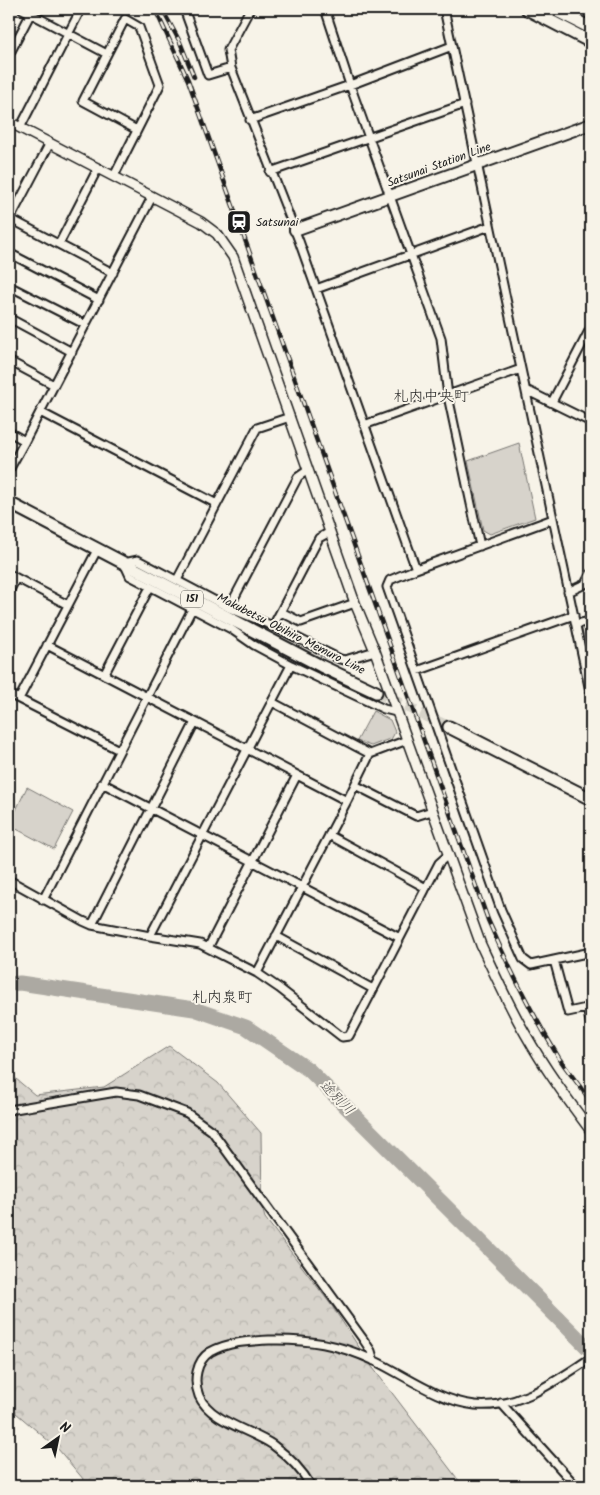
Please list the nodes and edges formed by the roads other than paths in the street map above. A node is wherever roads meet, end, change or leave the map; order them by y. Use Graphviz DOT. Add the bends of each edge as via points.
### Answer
graph roads {
  1 [pos="22,9"];
  2 [pos="81,9"];
  3 [pos="184,9"];
  4 [pos="250,9"];
  5 [pos="325,9"];
  6 [pos="444,9"];
  7 [pos="527,9"];
  8 [pos="553,9"];
  9 [pos="32,11"];
  10 [pos="591,28"];
  11 [pos="68,33"];
  12 [pos="591,42"];
  13 [pos="452,46"];
  14 [pos="107,54"];
  15 [pos="9,56"];
  16 [pos="231,68"];
  17 [pos="350,85"];
  18 [pos="465,104"];
  19 [pos="250,120"];
  20 [pos="9,122"];
  21 [pos="591,124"];
  22 [pos="20,128"];
  23 [pos="137,130"];
  24 [pos="370,138"];
  25 [pos="50,143"];
  26 [pos="478,164"];
  27 [pos="98,168"];
  28 [pos="270,172"];
  29 [pos="114,176"];
  30 [pos="390,196"];
  31 [pos="152,197"];
  32 [pos="9,219"];
  33 [pos="490,226"];
  34 [pos="295,230"];
  35 [pos="59,244"];
  36 [pos="9,253"];
  37 [pos="412,254"];
  38 [pos="113,273"];
  39 [pos="9,286"];
  40 [pos="316,289"];
  41 [pos="99,300"];
  42 [pos="9,318"];
  43 [pos="86,325"];
  44 [pos="591,326"];
  45 [pos="72,352"];
  46 [pos="9,361"];
  47 [pos="521,369"];
  48 [pos="54,385"];
  49 [pos="526,390"];
  50 [pos="448,396"];
  51 [pos="552,402"];
  52 [pos="40,412"];
  53 [pos="290,416"];
  54 [pos="591,422"];
  55 [pos="364,425"];
  56 [pos="9,432"];
  57 [pos="25,441"];
  58 [pos="9,470"];
  59 [pos="308,470"];
  60 [pos="9,503"];
  61 [pos="217,504"];
  62 [pos="553,519"];
  63 [pos="330,532"];
  64 [pos="480,546"];
  65 [pos="97,550"];
  66 [pos="124,563"];
  67 [pos="416,569"];
  68 [pos="591,573"];
  69 [pos="9,574"];
  70 [pos="16,578"];
  71 [pos="177,580"];
  72 [pos="150,587"];
  73 [pos="9,592"];
  74 [pos="568,592"];
  75 [pos="355,602"];
  76 [pos="68,605"];
  77 [pos="229,608"];
  78 [pos="192,609"];
  79 [pos="281,612"];
  80 [pos="574,615"];
  81 [pos="591,621"];
  82 [pos="576,624"];
  83 [pos="274,626"];
  84 [pos="47,645"];
  85 [pos="374,651"];
  86 [pos="291,665"];
  87 [pos="417,671"];
  88 [pos="104,675"];
  89 [pos="376,692"];
  90 [pos="9,694"];
  91 [pos="591,696"];
  92 [pos="147,697"];
  93 [pos="19,699"];
  94 [pos="272,702"];
  95 [pos="396,712"];
  96 [pos="196,722"];
  97 [pos="449,727"];
  98 [pos="407,740"];
  99 [pos="247,749"];
  100 [pos="119,750"];
  101 [pos="370,754"];
  102 [pos="297,774"];
  103 [pos="102,783"];
  104 [pos="355,785"];
  105 [pos="591,799"];
  106 [pos="347,801"];
  107 [pos="151,808"];
  108 [pos="432,811"];
  109 [pos="202,835"];
  110 [pos="329,836"];
  111 [pos="448,855"];
  112 [pos="251,861"];
  113 [pos="9,880"];
  114 [pos="301,887"];
  115 [pos="426,888"];
  116 [pos="43,900"];
  117 [pos="92,925"];
  118 [pos="150,936"];
  119 [pos="276,936"];
  120 [pos="400,938"];
  121 [pos="208,948"];
  122 [pos="591,952"];
  123 [pos="554,960"];
  124 [pos="257,973"];
  125 [pos="373,989"];
  126 [pos="589,1007"];
  127 [pos="591,1026"];
  128 [pos="9,1110"];
  129 [pos="591,1131"];
  130 [pos="591,1358"];
  131 [pos="374,1361"];
  132 [pos="501,1403"];
  133 [pos="311,1486"];
  134 [pos="576,1486"];
  1 -- 9 [label="street"];
  2 -- 11 [label="street"];
  3 -- 16 [label="street" via="208,75"];
  4 -- 16 [label="street" via="228,50"];
  5 -- 17 [label="street"];
  6 -- 13 [label="street"];
  7 -- 12 [label="main road"];
  8 -- 10 [label="main road"];
  9 -- 11 [label="street"];
  9 -- 15 [label="street"];
  11 -- 14 [label="street"];
  11 -- 22 [label="street"];
  13 -- 17 [label="street"];
  13 -- 18 [label="street"];
  14 -- 23 [label="street" via="83,101"];
  14 -- 23 [label="street" via="126,19 139,27 160,85"];
  16 -- 19 [label="street"];
  17 -- 19 [label="street"];
  17 -- 24 [label="street"];
  18 -- 24 [label="street"];
  18 -- 26 [label="street"];
  19 -- 28 [label="street"];
  20 -- 22 [label="street"];
  21 -- 26 [label="main road, Satsunai Station Line"];
  22 -- 25 [label="street"];
  23 -- 29 [label="street"];
  24 -- 28 [label="street"];
  24 -- 30 [label="street"];
  25 -- 27 [label="street"];
  25 -- 32 [label="street"];
  26 -- 30 [label="main road, Satsunai Station Line"];
  26 -- 33 [label="street"];
  27 -- 29 [label="street"];
  27 -- 35 [label="street"];
  28 -- 34 [label="street"];
  29 -- 31 [label="street"];
  30 -- 34 [label="main road, Satsunai Station Line"];
  30 -- 37 [label="street"];
  31 -- 38 [label="street"];
  31 -- 53 [label="street" via="201,222 217,234 233,257"];
  32 -- 35 [label="street"];
  33 -- 37 [label="street"];
  33 -- 47 [label="street"];
  34 -- 40 [label="street"];
  35 -- 38 [label="street"];
  36 -- 41 [label="street"];
  37 -- 40 [label="street"];
  37 -- 50 [label="street" via="441,338"];
  38 -- 41 [label="street"];
  39 -- 43 [label="street"];
  40 -- 55 [label="street"];
  41 -- 43 [label="street"];
  42 -- 45 [label="street"];
  43 -- 45 [label="street"];
  44 -- 51 [label="street"];
  45 -- 48 [label="street"];
  46 -- 48 [label="street"];
  47 -- 49 [label="street"];
  47 -- 50 [label="street"];
  48 -- 52 [label="street"];
  49 -- 51 [label="street"];
  49 -- 62 [label="street"];
  50 -- 55 [label="street"];
  50 -- 64 [label="street"];
  51 -- 54 [label="street"];
  52 -- 57 [label="street"];
  52 -- 61 [label="street"];
  53 -- 59 [label="street"];
  53 -- 61 [label="street" via="257,428"];
  55 -- 67 [label="street"];
  56 -- 57 [label="street"];
  57 -- 58 [label="street"];
  59 -- 63 [label="street"];
  59 -- 77 [label="street" via="298,476"];
  60 -- 65 [label="main road, Makubetsu Obihiro Memuro Line / 151"];
  61 -- 71 [label="street"];
  62 -- 64 [label="street"];
  62 -- 74 [label="street"];
  63 -- 75 [label="street"];
  63 -- 79 [label="street" via="319,538"];
  64 -- 67 [label="street"];
  65 -- 66 [label="main road, Makubetsu Obihiro Memuro Line / 151"];
  65 -- 76 [label="street"];
  66 -- 71 [label="street" via="138,560"];
  66 -- 72 [label="street" via="130,576"];
  66 -- 89 [label="main road, Makubetsu Obihiro Memuro Line / 151"];
  67 -- 87 [label="street" via="390,580 387,587"];
  68 -- 74 [label="street" via="585,584"];
  69 -- 70 [label="street"];
  70 -- 73 [label="street"];
  70 -- 76 [label="street"];
  71 -- 77 [label="street"];
  72 -- 78 [label="street"];
  72 -- 88 [label="street"];
  74 -- 80 [label="street"];
  75 -- 79 [label="street" via="301,622"];
  75 -- 85 [label="street"];
  76 -- 84 [label="street"];
  77 -- 83 [label="street"];
  78 -- 86 [label="street"];
  78 -- 92 [label="street"];
  79 -- 83 [label="street"];
  80 -- 82 [label="street"];
  80 -- 87 [label="street"];
  81 -- 82 [label="street"];
  82 -- 91 [label="street"];
  83 -- 85 [label="street" via="340,659"];
  84 -- 88 [label="street"];
  84 -- 93 [label="street"];
  85 -- 95 [label="street"];
  86 -- 94 [label="street"];
  86 -- 95 [label="street"];
  87 -- 123 [label="street" via="501,910 523,959 531,964"];
  88 -- 92 [label="street"];
  90 -- 93 [label="street"];
  92 -- 96 [label="street"];
  92 -- 100 [label="street"];
  93 -- 100 [label="street"];
  94 -- 99 [label="street"];
  94 -- 101 [label="street"];
  95 -- 98 [label="street"];
  96 -- 99 [label="street"];
  96 -- 107 [label="street"];
  97 -- 105 [label="main road"];
  98 -- 101 [label="street"];
  98 -- 108 [label="street"];
  99 -- 102 [label="street"];
  99 -- 109 [label="street"];
  100 -- 103 [label="street"];
  101 -- 104 [label="street"];
  102 -- 106 [label="street"];
  102 -- 112 [label="street"];
  103 -- 107 [label="street"];
  103 -- 116 [label="street"];
  104 -- 106 [label="street"];
  104 -- 108 [label="street" via="416,816"];
  106 -- 110 [label="street"];
  107 -- 109 [label="street"];
  107 -- 117 [label="street"];
  108 -- 111 [label="street"];
  109 -- 112 [label="street"];
  109 -- 118 [label="street"];
  110 -- 114 [label="street"];
  110 -- 115 [label="street"];
  111 -- 115 [label="street" via="439,863"];
  111 -- 129 [label="street" via="503,992 560,1090"];
  112 -- 114 [label="street"];
  112 -- 121 [label="street"];
  113 -- 116 [label="street"];
  114 -- 119 [label="street"];
  114 -- 120 [label="street"];
  115 -- 120 [label="street"];
  116 -- 117 [label="street"];
  117 -- 118 [label="street"];
  118 -- 121 [label="street"];
  119 -- 124 [label="street"];
  119 -- 125 [label="street"];
  120 -- 125 [label="street"];
  121 -- 124 [label="street"];
  122 -- 123 [label="street"];
  123 -- 126 [label="street" via="568,1012"];
  124 -- 125 [label="street" via="342,1037 349,1036"];
  126 -- 127 [label="street"];
  128 -- 131 [label="street" via="116,1092 139,1095 187,1113 212,1131 363,1339"];
  130 -- 132 [label="street" via="536,1392"];
  131 -- 132 [label="street" via="456,1401 474,1405"];
  131 -- 133 [label="street" via="336,1346 296,1339 243,1341 220,1347 207,1354 201,1362 195,1385 209,1410 272,1445 295,1464"];
  132 -- 134 [label="street"];
}
